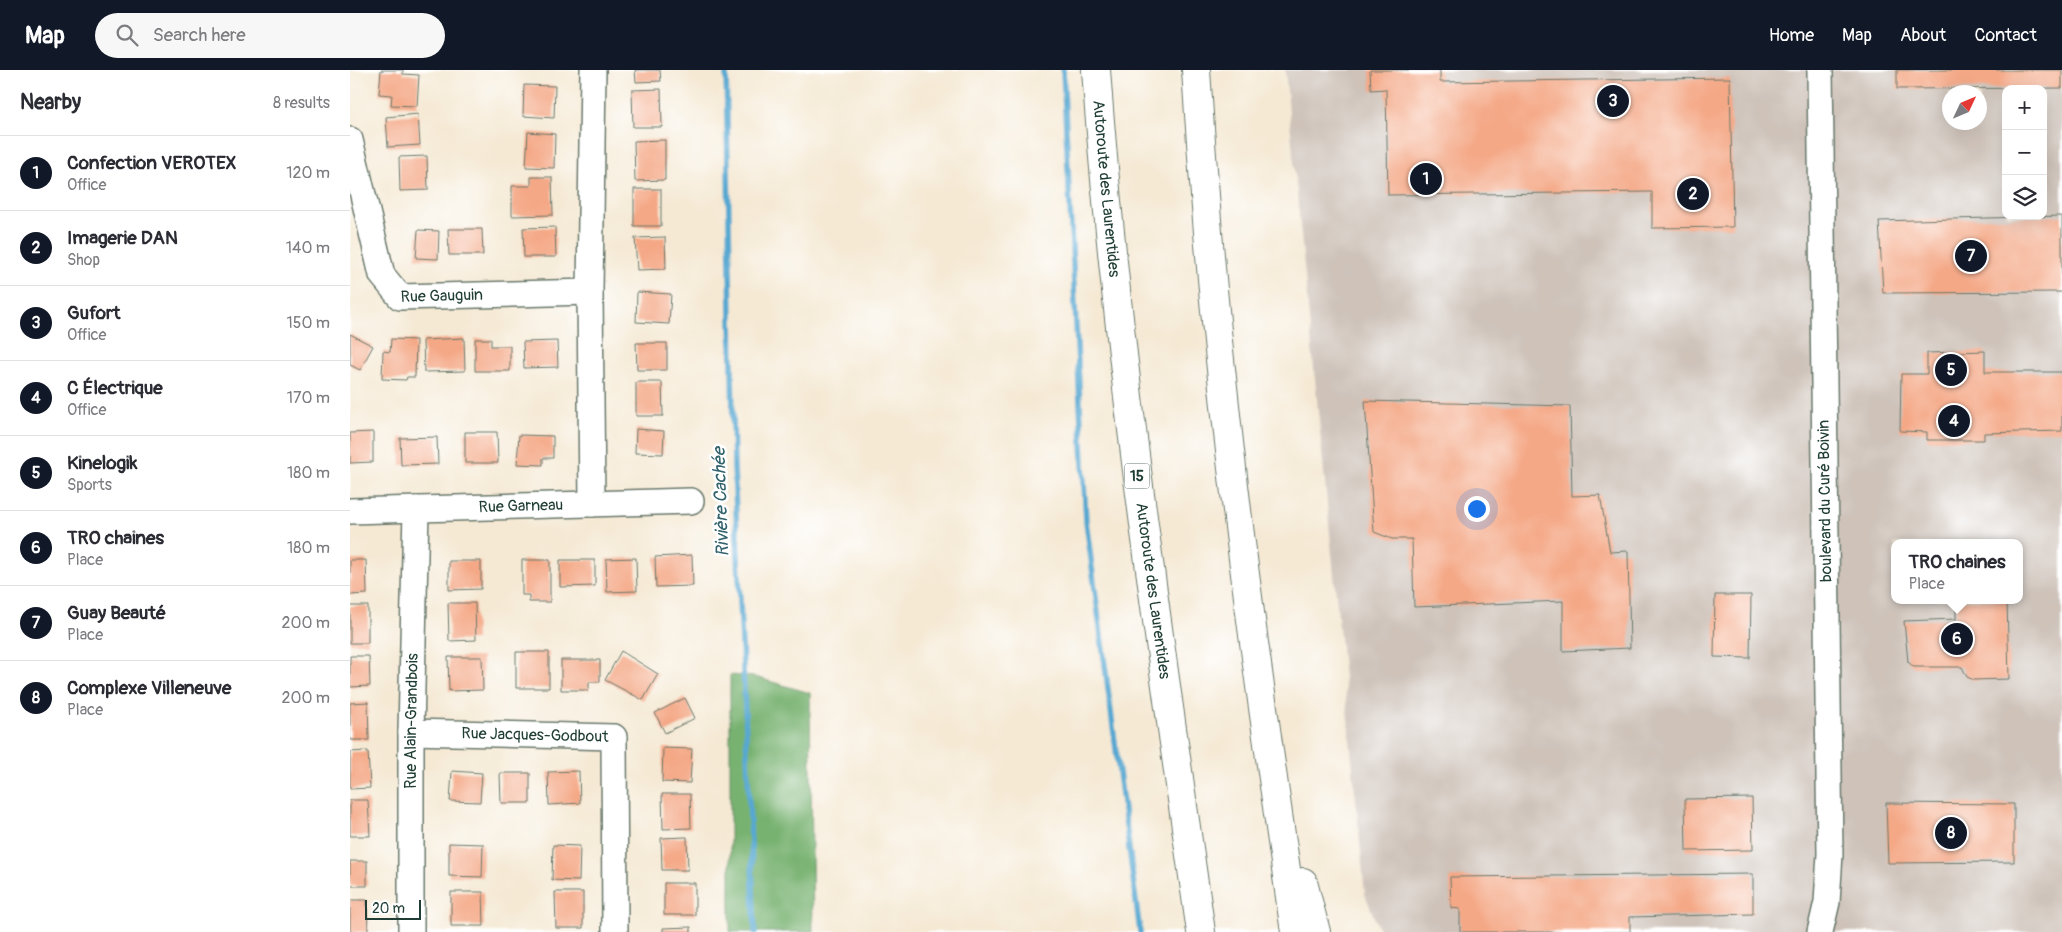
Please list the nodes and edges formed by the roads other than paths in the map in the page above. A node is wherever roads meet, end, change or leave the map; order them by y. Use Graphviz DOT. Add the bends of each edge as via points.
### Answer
graph roads {
  1 [pos="593,70"];
  2 [pos="1096,70"];
  3 [pos="1196,70"];
  4 [pos="1820,70"];
  5 [pos="350,140"];
  6 [pos="590,292"];
  7 [pos="692,501"];
  8 [pos="592,504"];
  9 [pos="416,509"];
  10 [pos="350,511"];
  11 [pos="411,732"];
  12 [pos="1267,738"];
  13 [pos="411,932"];
  14 [pos="615,932"];
  15 [pos="1201,932"];
  16 [pos="1295,932"];
  17 [pos="1316,932"];
  18 [pos="1820,932"];
  1 -- 6 [label="street"];
  2 -- 15 [label="highway, Autoroute des Laurentides / 15" via="1136,464"];
  3 -- 12 [label="highway" via="1223,387"];
  4 -- 18 [label="street, boulevard du Curé Boivin" via="1830,854 1827,902"];
  5 -- 6 [label="street, Rue Gauguin" via="382,275 400,297"];
  6 -- 8 [label="street"];
  7 -- 8 [label="street, Rue Garneau"];
  8 -- 9 [label="street, Rue Garneau"];
  9 -- 10 [label="street, Rue Garneau"];
  9 -- 11 [label="street, Rue Alain-Grandbois"];
  11 -- 13 [label="street, Rue Alain-Grandbois"];
  11 -- 14 [label="street, Rue Jacques-Godbout" via="614,737"];
  12 -- 16 [label="highway"];
  12 -- 17 [label="highway"];
}
